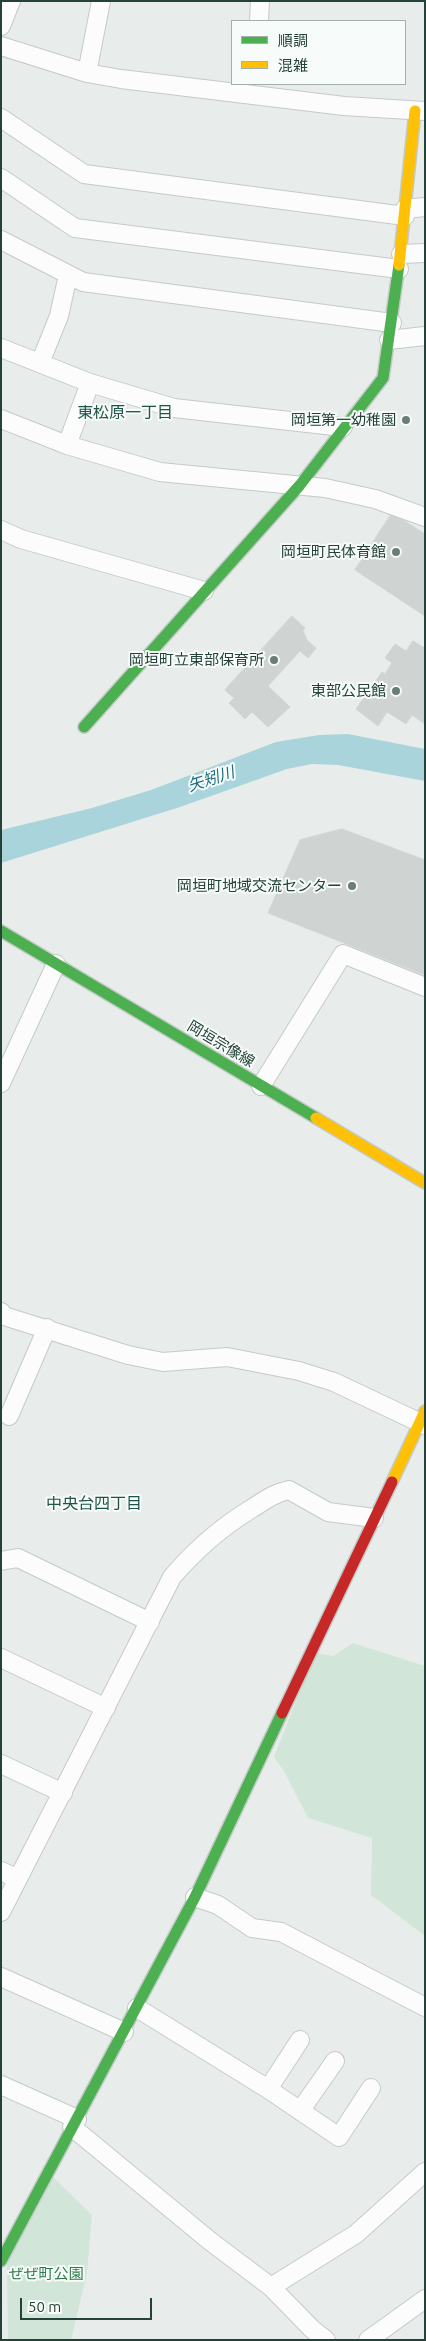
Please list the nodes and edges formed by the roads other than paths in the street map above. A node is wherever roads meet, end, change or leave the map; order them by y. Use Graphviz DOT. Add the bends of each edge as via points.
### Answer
graph roads {
  1 [pos="11,1"];
  2 [pos="101,1"];
  3 [pos="260,1"];
  4 [pos="258,20"];
  5 [pos="1,26"];
  6 [pos="1,46"];
  7 [pos="87,72"];
  8 [pos="420,111"];
  9 [pos="1,118"];
  10 [pos="1,178"];
  11 [pos="425,207"];
  12 [pos="405,212"];
  13 [pos="1,240"];
  14 [pos="425,253"];
  15 [pos="400,262"];
  16 [pos="68,275"];
  17 [pos="391,331"];
  18 [pos="425,336"];
  19 [pos="1,348"];
  20 [pos="40,363"];
  21 [pos="90,383"];
  22 [pos="1,419"];
  23 [pos="343,427"];
  24 [pos="67,445"];
  25 [pos="300,485"];
  26 [pos="425,517"];
  27 [pos="1,530"];
  28 [pos="204,591"];
  29 [pos="84,727"];
  30 [pos="1,931"];
  31 [pos="56,964"];
  32 [pos="425,987"];
  33 [pos="1,1083"];
  34 [pos="261,1086"];
  35 [pos="425,1183"];
  36 [pos="2,1316"];
  37 [pos="47,1328"];
  38 [pos="9,1416"];
  39 [pos="423,1419"];
  40 [pos="374,1518"];
  41 [pos="1,1561"];
  42 [pos="150,1622"];
  43 [pos="1,1658"];
  44 [pos="106,1708"];
  45 [pos="1,1764"];
  46 [pos="63,1793"];
  47 [pos="1,1871"];
  48 [pos="18,1880"];
  49 [pos="195,1896"];
  50 [pos="1,1912"];
  51 [pos="1,1977"];
  52 [pos="425,2007"];
  53 [pos="137,2008"];
  54 [pos="124,2032"];
  55 [pos="300,2040"];
  56 [pos="335,2061"];
  57 [pos="1,2085"];
  58 [pos="371,2088"];
  59 [pos="268,2089"];
  60 [pos="300,2111"];
  61 [pos="74,2123"];
  62 [pos="425,2172"];
  63 [pos="1,2262"];
  64 [pos="271,2287"];
  65 [pos="425,2300"];
  66 [pos="326,2340"];
  67 [pos="368,2340"];
  1 -- 5 [label="street"];
  2 -- 7 [label="street"];
  3 -- 4 [label="street"];
  6 -- 7 [label="street"];
  7 -- 8 [label="street" via="248,95"];
  8 -- 12 [label="street"];
  9 -- 12 [label="street" via="84,174"];
  10 -- 15 [label="street" via="76,228"];
  11 -- 12 [label="street"];
  12 -- 15 [label="street"];
  13 -- 16 [label="street"];
  14 -- 15 [label="street"];
  15 -- 17 [label="street"];
  16 -- 17 [label="street" via="83,282"];
  16 -- 20 [label="street" via="59,316"];
  17 -- 18 [label="street"];
  17 -- 23 [label="street" via="383,378"];
  19 -- 20 [label="street"];
  20 -- 21 [label="street"];
  21 -- 23 [label="street" via="174,408"];
  21 -- 24 [label="street"];
  22 -- 24 [label="street"];
  23 -- 25 [label="street"];
  24 -- 25 [label="street" via="160,472"];
  25 -- 26 [label="street" via="375,499"];
  25 -- 28 [label="street"];
  27 -- 28 [label="street" via="21,539"];
  28 -- 29 [label="street"];
  30 -- 31 [label="street, 岡垣宗像線"];
  31 -- 33 [label="street"];
  31 -- 34 [label="street, 岡垣宗像線"];
  32 -- 34 [label="street" via="343,954"];
  34 -- 35 [label="street, 岡垣宗像線"];
  36 -- 37 [label="street"];
  37 -- 38 [label="street"];
  37 -- 39 [label="street" via="128,1355 163,1362 227,1357 299,1371"];
  39 -- 40 [label="street"];
  40 -- 42 [label="street" via="328,1512 289,1490 277,1493 220,1528 192,1555 172,1577"];
  40 -- 49 [label="street"];
  41 -- 42 [label="street" via="18,1558"];
  42 -- 44 [label="street"];
  43 -- 44 [label="street"];
  44 -- 46 [label="street"];
  45 -- 46 [label="street"];
  46 -- 48 [label="street"];
  47 -- 48 [label="street"];
  48 -- 50 [label="street"];
  49 -- 52 [label="street" via="218,1905 252,1928 281,1932"];
  49 -- 53 [label="street"];
  51 -- 54 [label="street"];
  53 -- 54 [label="street"];
  53 -- 59 [label="street"];
  54 -- 61 [label="street"];
  55 -- 59 [label="street"];
  56 -- 60 [label="street"];
  57 -- 61 [label="street"];
  58 -- 60 [label="street" via="339,2138"];
  59 -- 60 [label="street"];
  61 -- 63 [label="street"];
  61 -- 64 [label="street" via="210,2241"];
  62 -- 64 [label="street" via="356,2234"];
  64 -- 66 [label="street"];
  65 -- 67 [label="street"];
}
